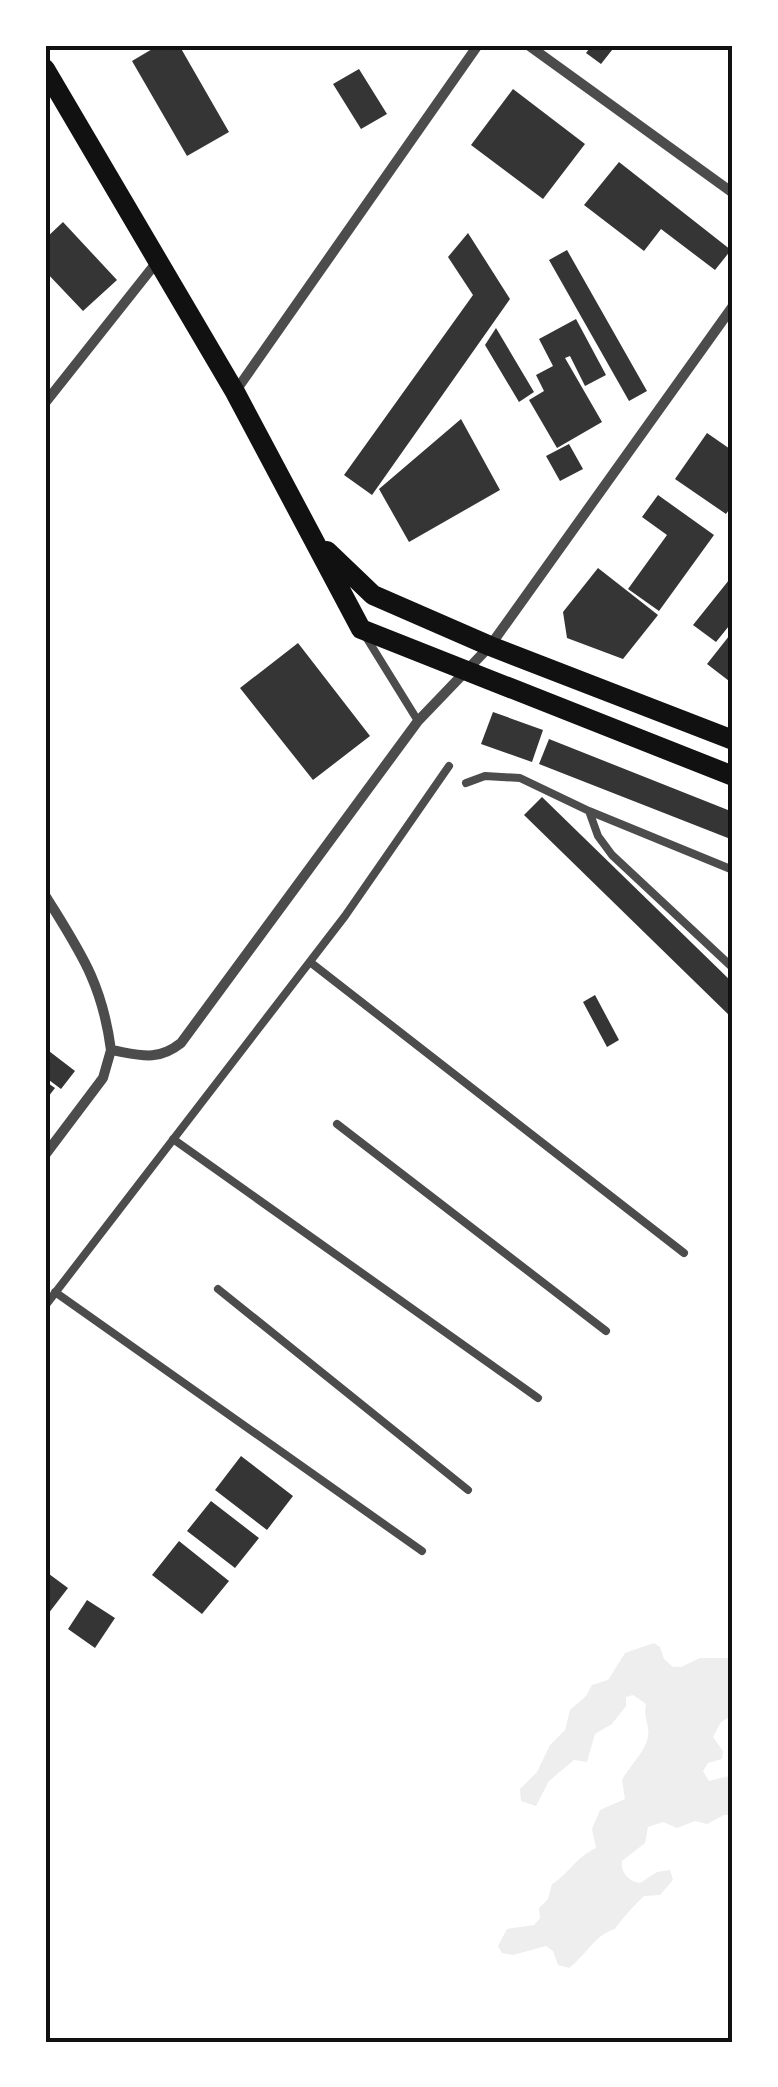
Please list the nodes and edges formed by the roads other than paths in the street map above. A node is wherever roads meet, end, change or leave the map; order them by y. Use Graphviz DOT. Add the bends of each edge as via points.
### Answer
graph roads {
  1 [pos="478,45"];
  2 [pos="528,45"];
  3 [pos="45,69"];
  4 [pos="733,193"];
  5 [pos="156,262"];
  6 [pos="733,306"];
  7 [pos="235,392"];
  8 [pos="45,403"];
  9 [pos="312,535"];
  10 [pos="361,628"];
  11 [pos="490,646"];
  12 [pos="466,671"];
  13 [pos="418,721"];
  14 [pos="733,740"];
  15 [pos="449,766"];
  16 [pos="733,776"];
  17 [pos="466,783"];
  18 [pos="589,811"];
  19 [pos="733,870"];
  20 [pos="45,894"];
  21 [pos="310,962"];
  22 [pos="733,968"];
  23 [pos="111,1050"];
  24 [pos="336,1124"];
  25 [pos="174,1139"];
  26 [pos="45,1155"];
  27 [pos="684,1253"];
  28 [pos="218,1289"];
  29 [pos="55,1292"];
  30 [pos="45,1306"];
  31 [pos="606,1331"];
  32 [pos="538,1398"];
  33 [pos="468,1490"];
  34 [pos="422,1552"];
  1 -- 7 [label="street"];
  2 -- 4 [label="street"];
  3 -- 5 [label="main road"];
  5 -- 7 [label="main road"];
  5 -- 8 [label="street"];
  6 -- 11 [label="street"];
  7 -- 9 [label="main road"];
  9 -- 10 [label="main road"];
  9 -- 11 [label="main road" via="373,595"];
  10 -- 12 [label="main road"];
  10 -- 13 [label="lane"];
  11 -- 12 [label="street"];
  11 -- 14 [label="main road"];
  12 -- 13 [label="street"];
  12 -- 16 [label="main road"];
  13 -- 23 [label="street" via="181,1043 166,1054 146,1056"];
  15 -- 21 [label="lane"];
  17 -- 18 [label="lane" via="485,776 520,778"];
  18 -- 19 [label="lane"];
  18 -- 22 [label="lane" via="612,855"];
  20 -- 23 [label="street" via="91,970"];
  21 -- 25 [label="lane"];
  21 -- 27 [label="lane"];
  23 -- 26 [label="street" via="103,1078"];
  24 -- 31 [label="lane"];
  25 -- 29 [label="lane"];
  25 -- 32 [label="lane"];
  28 -- 33 [label="lane"];
  29 -- 30 [label="lane"];
  29 -- 34 [label="lane"];
}
